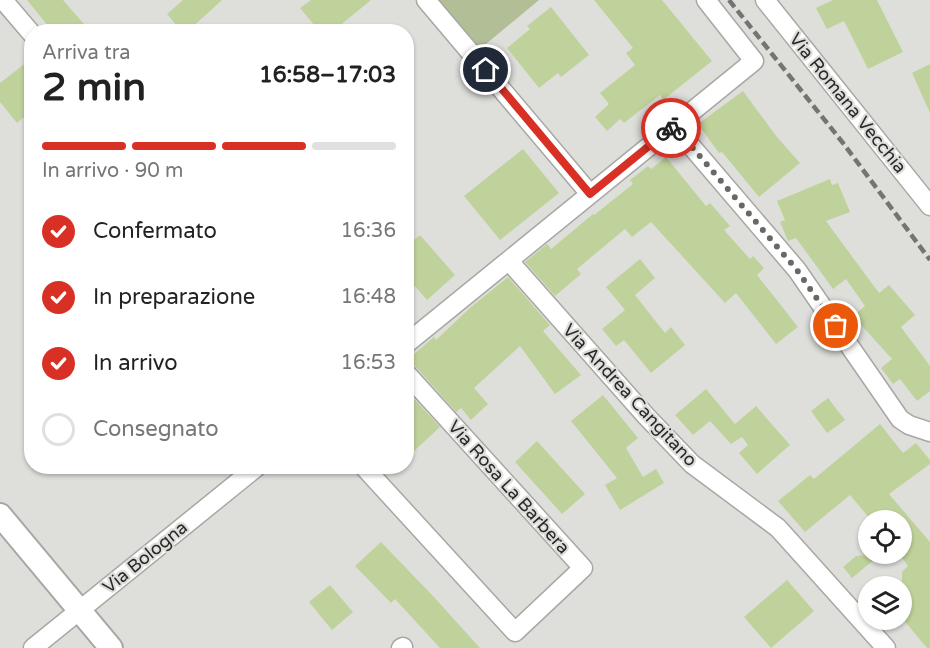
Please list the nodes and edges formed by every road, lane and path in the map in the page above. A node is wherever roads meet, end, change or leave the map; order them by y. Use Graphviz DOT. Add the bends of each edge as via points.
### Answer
graph roads {
  1 [pos="3,0"];
  2 [pos="426,0"];
  3 [pos="706,0"];
  4 [pos="765,0"];
  5 [pos="24,25"];
  6 [pos="674,126"];
  7 [pos="590,194"];
  8 [pos="930,206"];
  9 [pos="509,261"];
  10 [pos="414,338"];
  11 [pos="414,382"];
  12 [pos="930,432"];
  13 [pos="248,474"];
  14 [pos="370,474"];
  15 [pos="0,515"];
  16 [pos="80,610"];
  17 [pos="33,648"];
  18 [pos="111,648"];
  19 [pos="886,648"];
  1 -- 5 [label="street"];
  2 -- 7 [label="street"];
  3 -- 6 [label="street" via="754,61"];
  4 -- 8 [label="street, Via Romana Vecchia"];
  6 -- 7 [label="street"];
  6 -- 12 [label="street" via="797,270 900,419"];
  7 -- 9 [label="street"];
  9 -- 10 [label="street"];
  9 -- 19 [label="street, Via Andrea Cangitano" via="692,464 778,528"];
  11 -- 14 [label="street, Via Rosa La Barbera" via="583,568 515,632"];
  13 -- 16 [label="street, Via Bologna"];
  15 -- 16 [label="street"];
  16 -- 17 [label="street, Via Bologna"];
  16 -- 18 [label="street"];
}
